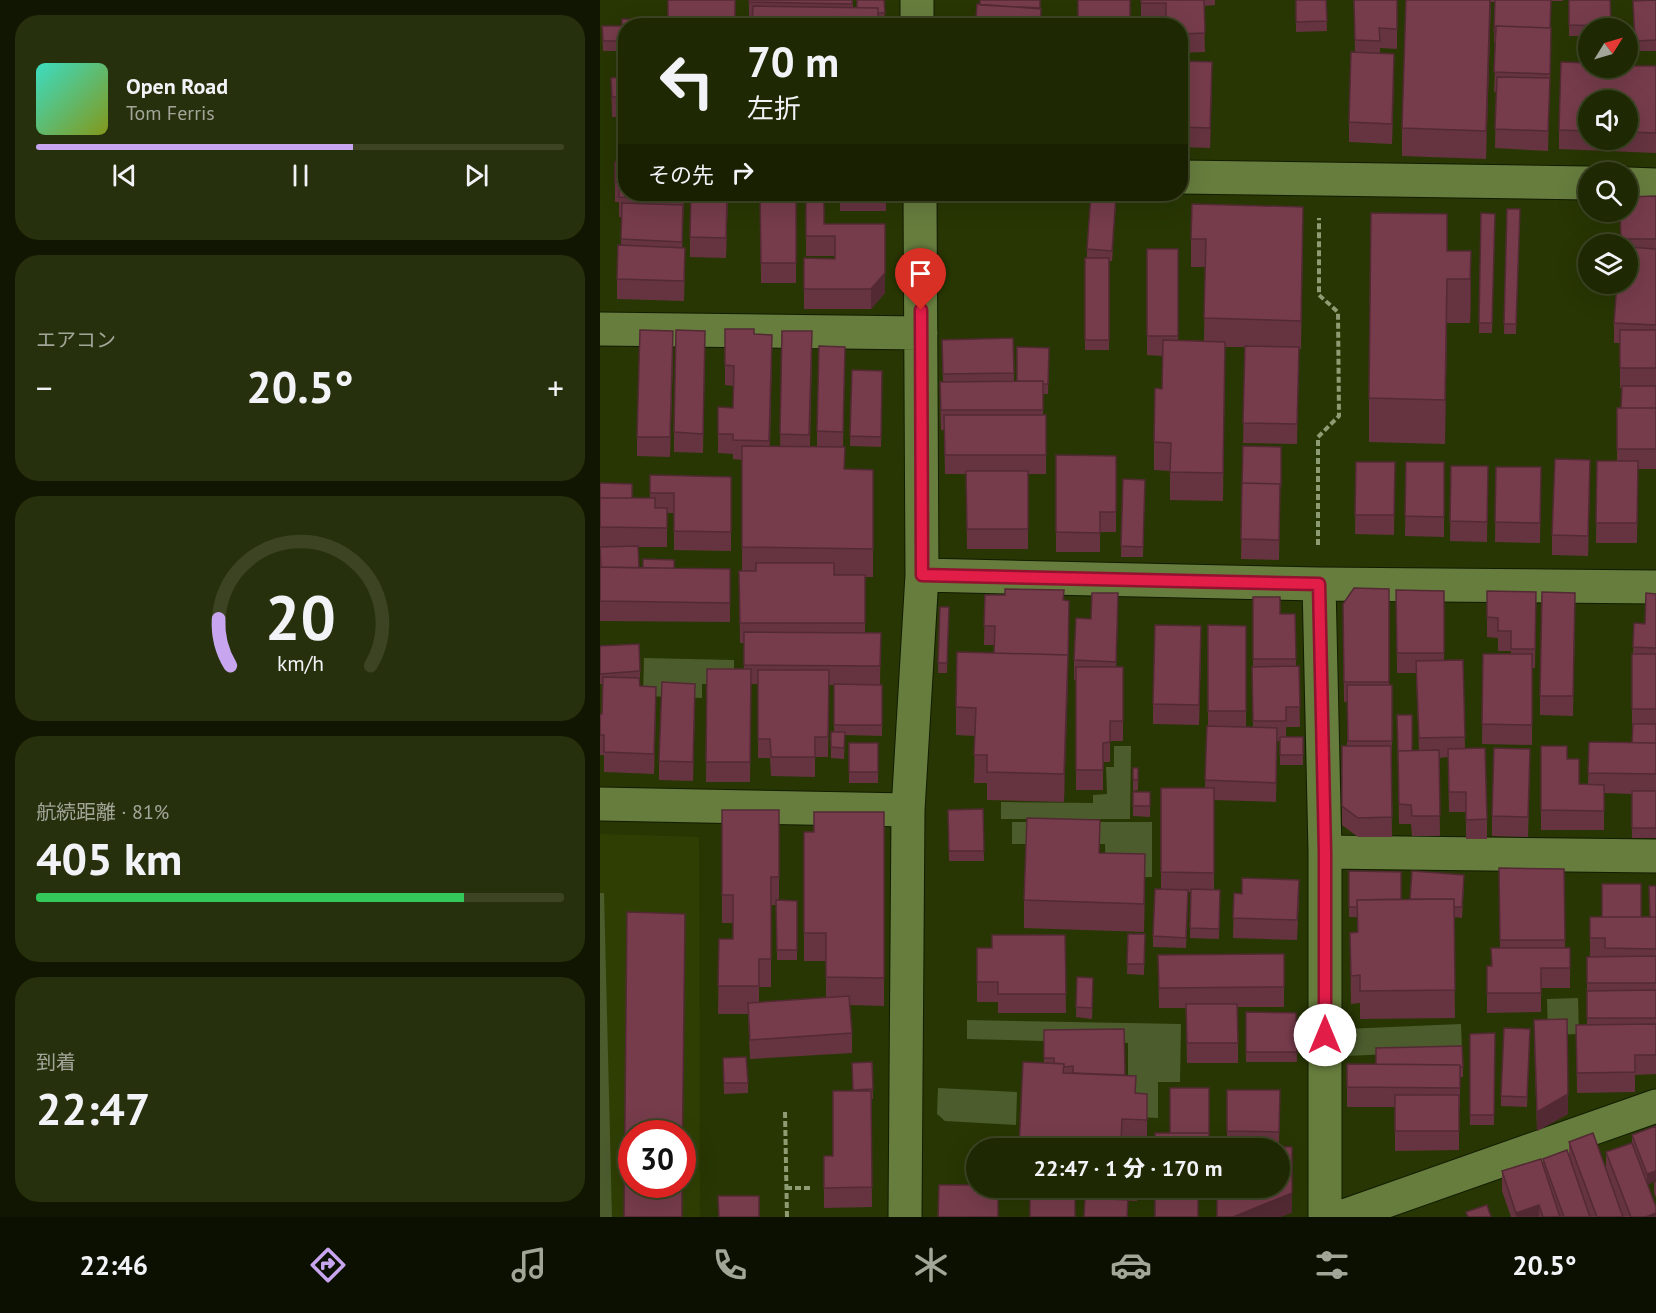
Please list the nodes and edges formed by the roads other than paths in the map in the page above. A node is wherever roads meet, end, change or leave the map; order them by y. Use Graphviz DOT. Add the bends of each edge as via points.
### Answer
graph roads {
  1 [pos="917,0"];
  2 [pos="917,18"];
  3 [pos="1188,177"];
  4 [pos="1578,183"];
  5 [pos="1638,184"];
  6 [pos="1656,185"];
  7 [pos="920,201"];
  8 [pos="600,329"];
  9 [pos="921,333"];
  10 [pos="922,575"];
  11 [pos="1319,584"];
  12 [pos="1656,587"];
  13 [pos="600,804"];
  14 [pos="908,810"];
  15 [pos="1325,852"];
  16 [pos="1656,856"];
  17 [pos="1656,1106"];
  18 [pos="905,1217"];
  19 [pos="1325,1217"];
  20 [pos="1341,1217"];
  1 -- 2 [label="street"];
  3 -- 4 [label="street"];
  5 -- 6 [label="street"];
  7 -- 9 [label="street"];
  8 -- 9 [label="street"];
  9 -- 10 [label="street"];
  10 -- 11 [label="street"];
  10 -- 14 [label="street"];
  11 -- 12 [label="street"];
  11 -- 15 [label="street"];
  13 -- 14 [label="street"];
  14 -- 18 [label="street"];
  15 -- 16 [label="street"];
  15 -- 19 [label="street"];
  17 -- 20 [label="street"];
}
